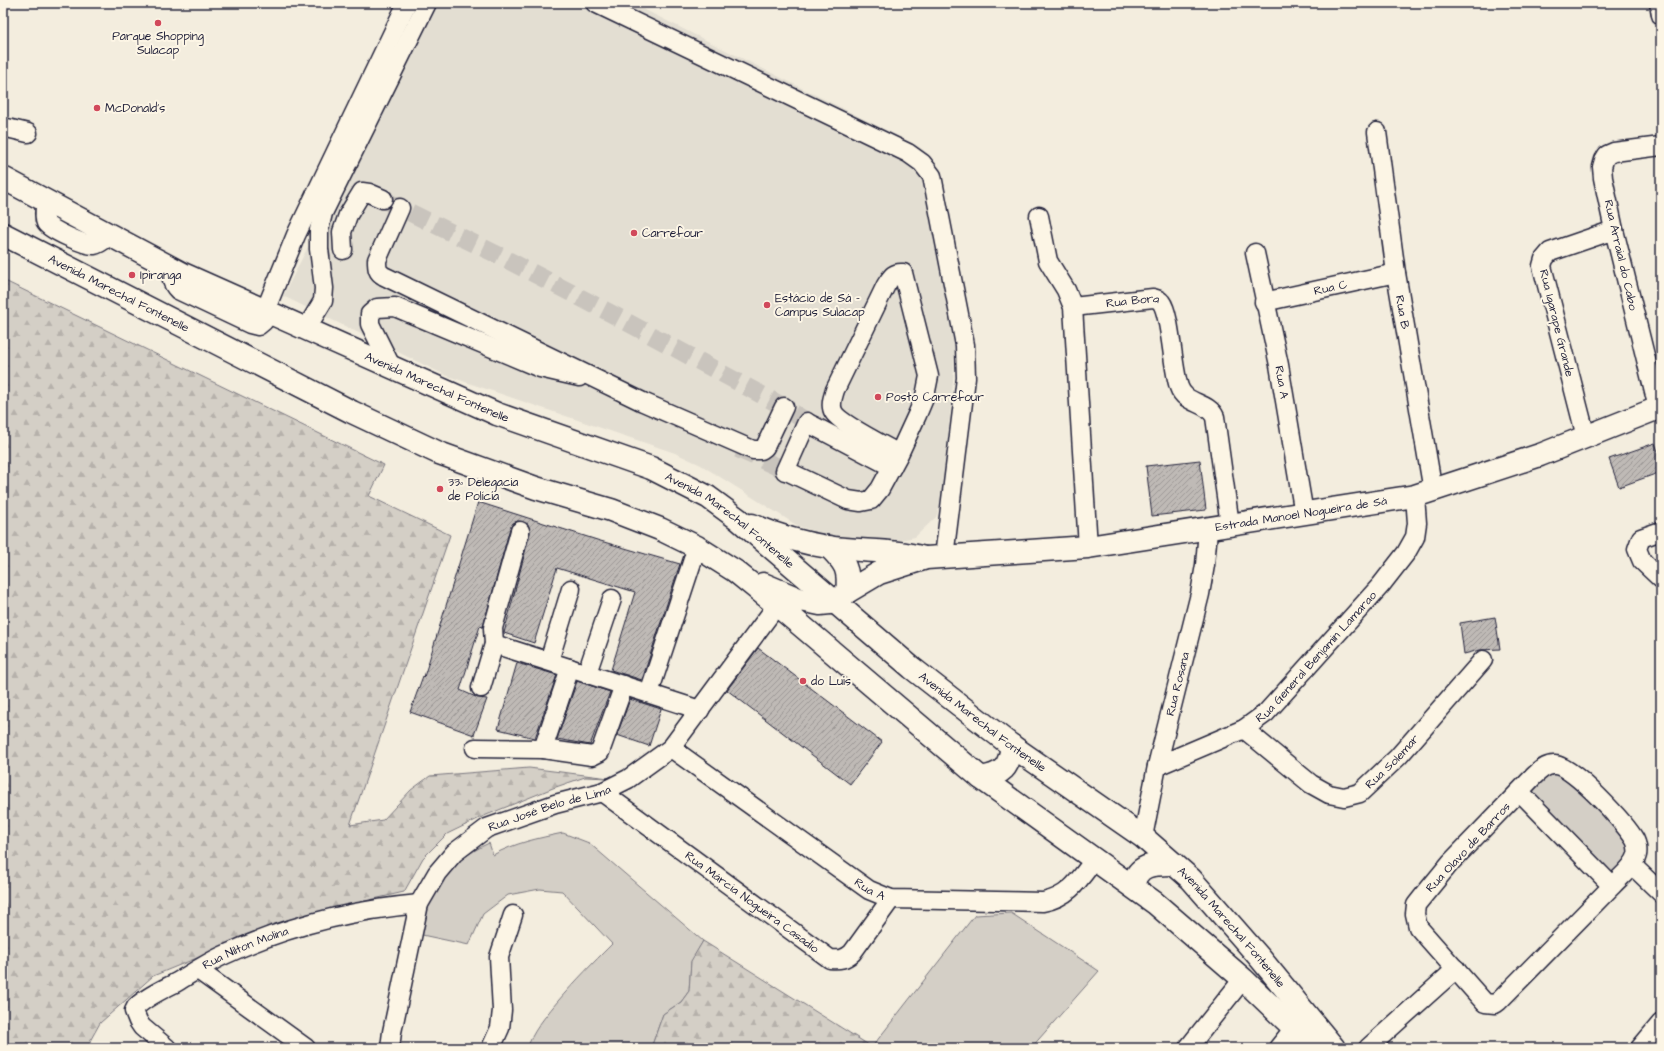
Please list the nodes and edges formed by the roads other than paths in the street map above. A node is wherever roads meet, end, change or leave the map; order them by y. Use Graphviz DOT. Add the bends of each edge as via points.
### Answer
graph roads {
  1 [pos="407,3"];
  2 [pos="427,3"];
  3 [pos="595,3"];
  4 [pos="1659,3"];
  5 [pos="1661,15"];
  6 [pos="3,127"];
  7 [pos="1377,132"];
  8 [pos="28,133"];
  9 [pos="1661,146"];
  10 [pos="3,178"];
  11 [pos="383,199"];
  12 [pos="400,208"];
  13 [pos="1039,216"];
  14 [pos="1614,230"];
  15 [pos="3,234"];
  16 [pos="343,250"];
  17 [pos="1255,253"];
  18 [pos="1396,273"];
  19 [pos="1264,302"];
  20 [pos="1073,307"];
  21 [pos="265,311"];
  22 [pos="306,329"];
  23 [pos="392,368"];
  24 [pos="595,384"];
  25 [pos="784,407"];
  26 [pos="1660,408"];
  27 [pos="1586,437"];
  28 [pos="896,460"];
  29 [pos="1424,494"];
  30 [pos="1304,514"];
  31 [pos="738,519"];
  32 [pos="1230,525"];
  33 [pos="1208,530"];
  34 [pos="520,531"];
  35 [pos="1661,531"];
  36 [pos="697,547"];
  37 [pos="829,547"];
  38 [pos="1088,547"];
  39 [pos="935,558"];
  40 [pos="735,571"];
  41 [pos="1661,579"];
  42 [pos="571,589"];
  43 [pos="841,597"];
  44 [pos="612,599"];
  45 [pos="777,605"];
  46 [pos="494,644"];
  47 [pos="1483,660"];
  48 [pos="549,661"];
  49 [pos="578,671"];
  50 [pos="624,686"];
  51 [pos="480,688"];
  52 [pos="649,693"];
  53 [pos="700,710"];
  54 [pos="1244,729"];
  55 [pos="1012,746"];
  56 [pos="475,748"];
  57 [pos="671,748"];
  58 [pos="543,749"];
  59 [pos="1157,766"];
  60 [pos="981,778"];
  61 [pos="602,792"];
  62 [pos="1520,792"];
  63 [pos="1143,837"];
  64 [pos="1094,860"];
  65 [pos="1174,864"];
  66 [pos="1632,865"];
  67 [pos="1133,886"];
  68 [pos="1612,886"];
  69 [pos="1661,893"];
  70 [pos="891,899"];
  71 [pos="419,904"];
  72 [pos="513,915"];
  73 [pos="1456,969"];
  74 [pos="198,970"];
  75 [pos="1243,980"];
  76 [pos="1661,1024"];
  77 [pos="1294,1028"];
  78 [pos="167,1048"];
  79 [pos="306,1048"];
  80 [pos="390,1048"];
  81 [pos="491,1048"];
  82 [pos="1188,1048"];
  83 [pos="1278,1048"];
  84 [pos="1311,1048"];
  85 [pos="1334,1048"];
  86 [pos="1368,1048"];
  87 [pos="1640,1048"];
  1 -- 21 [label="street" via="296,235"];
  2 -- 22 [label="street" via="323,213 319,230 319,249 323,301"];
  3 -- 39 [label="street" via="908,153 922,163 932,176 965,345 966,378"];
  4 -- 5 [label="street"];
  6 -- 8 [label="street"];
  7 -- 18 [label="street, Rua B"];
  9 -- 14 [label="street, Rua Arraial do Cabo" via="1614,152 1607,155 1604,160 1603,178"];
  10 -- 21 [label="main road, Avenida Marechal Fontenelle" via="172,268"];
  11 -- 16 [label="street" via="362,192 356,198 342,232"];
  12 -- 25 [label="street" via="377,260 379,273 384,276 638,400 754,450 765,447"];
  13 -- 20 [label="street" via="1048,261"];
  14 -- 26 [label="street, Rua Arraial do Cabo"];
  14 -- 27 [label="street, Rua Igarape Grande" via="1550,252 1542,266"];
  15 -- 36 [label="main road, Avenida Marechal Fontenelle" via="352,412 439,453 536,488 611,510"];
  17 -- 19 [label="street, Rua A"];
  18 -- 19 [label="street, Rua C"];
  18 -- 29 [label="street, Rua B"];
  19 -- 30 [label="street, Rua A" via="1279,365"];
  20 -- 32 [label="street, Rua Bora" via="1153,298 1159,300 1166,312 1179,388 1191,401 1213,411 1215,417"];
  20 -- 38 [label="street"];
  21 -- 22 [label="main road, Avenida Marechal Fontenelle"];
  22 -- 23 [label="main road, Avenida Marechal Fontenelle"];
  23 -- 24 [label="street" via="370,324 370,314 377,308 395,307 540,368 579,377"];
  23 -- 31 [label="main road, Avenida Marechal Fontenelle" via="497,414 651,468 708,497"];
  26 -- 27 [label="main road, Estrada Manoel Nogueira de Sá"];
  27 -- 29 [label="main road, Estrada Manoel Nogueira de Sá"];
  28 -- 28 [label="street" via="810,424 787,471 848,500 861,502 871,500"];
  28 -- 28 [label="street" via="924,396 929,376 902,273 897,272 886,285 835,390 832,403 833,412 842,421"];
  29 -- 30 [label="main road, Estrada Manoel Nogueira de Sá"];
  29 -- 54 [label="street, Rua General Benjamin Lamarao" via="1415,538 1406,553 1266,713"];
  30 -- 32 [label="main road, Estrada Manoel Nogueira de Sá"];
  31 -- 37 [label="main road, Estrada Manoel Nogueira de Sá" via="772,533"];
  31 -- 43 [label="main road, Avenida Marechal Fontenelle"];
  32 -- 33 [label="main road, Estrada Manoel Nogueira de Sá"];
  33 -- 38 [label="main road, Estrada Manoel Nogueira de Sá"];
  33 -- 59 [label="street, Rua Rosana" via="1199,601"];
  34 -- 46 [label="street" via="493,628"];
  35 -- 41 [label="street" via="1647,534 1639,542 1637,549 1642,562"];
  36 -- 40 [label="main road, Avenida Marechal Fontenelle"];
  36 -- 52 [label="street"];
  37 -- 39 [label="main road, Estrada Manoel Nogueira de Sá" via="893,551"];
  37 -- 43 [label="main road" via="849,574"];
  38 -- 39 [label="main road, Estrada Manoel Nogueira de Sá"];
  39 -- 43 [label="main road, Estrada Manoel Nogueira de Sá" via="879,573"];
  40 -- 43 [label="main road" via="801,600 820,604"];
  40 -- 45 [label="main road, Avenida Marechal Fontenelle"];
  42 -- 48 [label="street"];
  43 -- 55 [label="main road, Avenida Marechal Fontenelle" via="912,668"];
  44 -- 49 [label="street"];
  45 -- 53 [label="street, Rua José Belo de Lima"];
  45 -- 60 [label="main road, Avenida Marechal Fontenelle"];
  46 -- 48 [label="street"];
  46 -- 51 [label="street"];
  47 -- 54 [label="street, Rua Solemar" via="1398,757 1360,793 1344,797 1328,794 1311,784"];
  48 -- 49 [label="street"];
  49 -- 50 [label="street"];
  49 -- 58 [label="street"];
  50 -- 52 [label="street"];
  50 -- 58 [label="street" via="600,752 592,756"];
  52 -- 53 [label="street"];
  53 -- 57 [label="street, Rua José Belo de Lima"];
  54 -- 59 [label="street, Rua General Benjamin Lamarao"];
  55 -- 60 [label="main road" via="1006,767 1000,773"];
  55 -- 63 [label="main road, Avenida Marechal Fontenelle"];
  56 -- 58 [label="street"];
  57 -- 61 [label="street, Rua José Belo de Lima" via="628,779"];
  57 -- 70 [label="street, Rua A" via="869,890"];
  59 -- 63 [label="street, Rua Rosana"];
  60 -- 64 [label="main road, Avenida Marechal Fontenelle"];
  61 -- 70 [label="street, Rua Márcia Nogueira Casadio" via="830,959 839,960 852,953"];
  61 -- 71 [label="street, Rua José Belo de Lima" via="555,804 487,828 454,853 437,874"];
  62 -- 66 [label="street, Rua Olavo de Barros" via="1543,768 1556,764 1564,768 1583,782 1613,812 1635,841 1637,856"];
  62 -- 68 [label="street, Rua Olavo de Barros"];
  62 -- 73 [label="street, Rua Olavo de Barros" via="1451,862 1416,905 1418,927"];
  63 -- 65 [label="main road, Avenida Marechal Fontenelle"];
  64 -- 67 [label="main road, Avenida Marechal Fontenelle"];
  64 -- 70 [label="street, Rua A" via="1072,888 1056,900"];
  65 -- 67 [label="main road" via="1147,866 1135,877"];
  65 -- 85 [label="main road, Avenida Marechal Fontenelle" via="1191,879 1260,958"];
  66 -- 68 [label="street"];
  66 -- 69 [label="street"];
  67 -- 75 [label="main road, Avenida Marechal Fontenelle"];
  68 -- 73 [label="street" via="1495,1004 1485,1003"];
  71 -- 74 [label="street, Rua Nilton Molina" via="340,915 264,939 222,956"];
  71 -- 80 [label="street, Rua José Belo de Lima"];
  72 -- 81 [label="street" via="499,957 502,1010 500,1028"];
  73 -- 86 [label="street"];
  74 -- 78 [label="street, Rua Nilton Molina" via="136,1007 134,1011 138,1021"];
  74 -- 79 [label="street"];
  75 -- 77 [label="main road, Avenida Marechal Fontenelle"];
  75 -- 82 [label="street"];
  76 -- 87 [label="street"];
  77 -- 83 [label="street"];
  77 -- 84 [label="main road, Avenida Marechal Fontenelle"];
}
